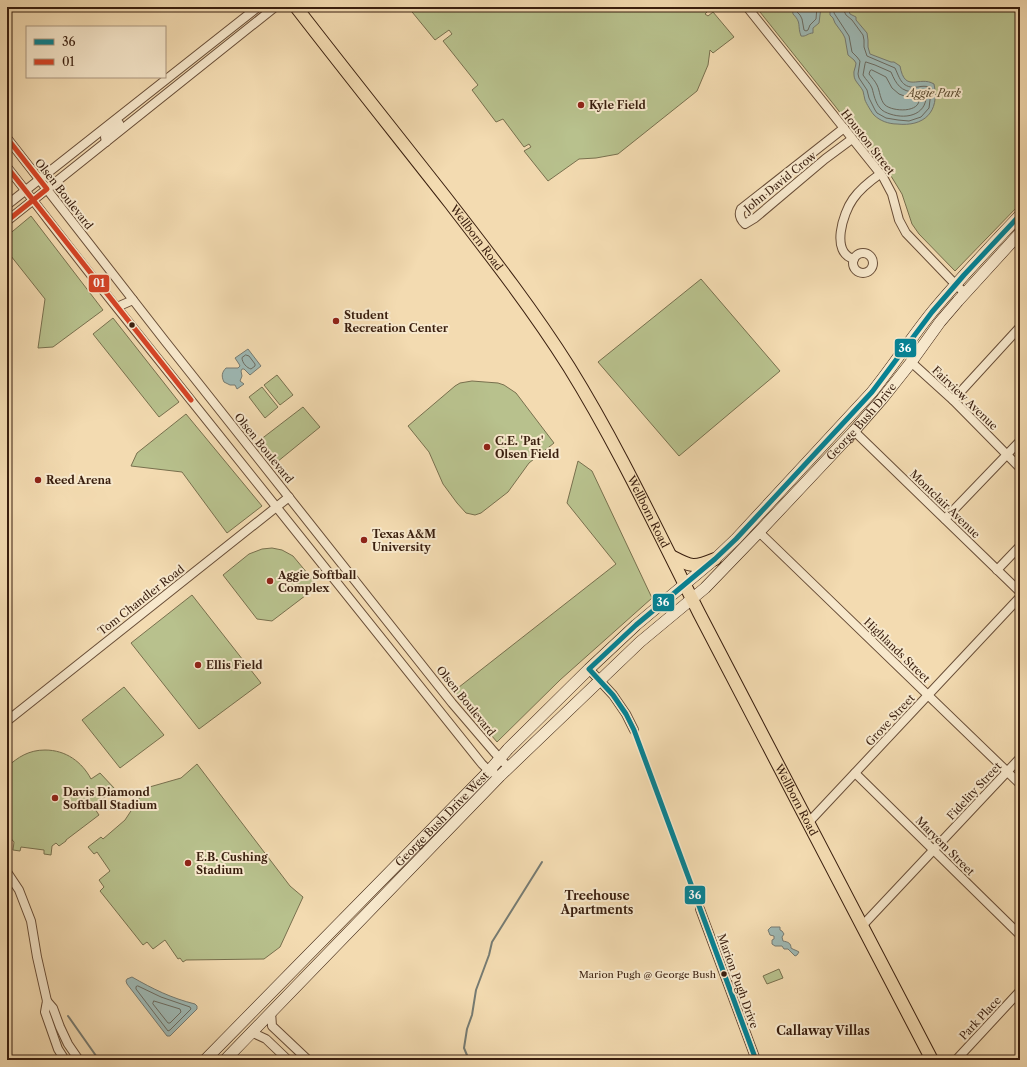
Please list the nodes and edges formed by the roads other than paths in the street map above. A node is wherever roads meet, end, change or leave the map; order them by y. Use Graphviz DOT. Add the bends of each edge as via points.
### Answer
graph roads {
  1 [pos="258,7"];
  2 [pos="275,7"];
  3 [pos="296,7"];
  4 [pos="747,7"];
  5 [pos="141,99"];
  6 [pos="148,108"];
  7 [pos="123,113"];
  8 [pos="844,128"];
  9 [pos="7,138"];
  10 [pos="852,139"];
  11 [pos="106,142"];
  12 [pos="7,167"];
  13 [pos="880,174"];
  14 [pos="39,179"];
  15 [pos="47,189"];
  16 [pos="26,190"];
  17 [pos="33,200"];
  18 [pos="7,205"];
  19 [pos="1020,216"];
  20 [pos="7,221"];
  21 [pos="1020,233"];
  22 [pos="854,259"];
  23 [pos="955,284"];
  24 [pos="965,293"];
  25 [pos="133,300"];
  26 [pos="117,307"];
  27 [pos="1020,327"];
  28 [pos="911,362"];
  29 [pos="887,374"];
  30 [pos="953,400"];
  31 [pos="854,431"];
  32 [pos="1020,441"];
  33 [pos="1007,455"];
  34 [pos="1020,468"];
  35 [pos="289,497"];
  36 [pos="276,507"];
  37 [pos="945,519"];
  38 [pos="759,532"];
  39 [pos="1020,546"];
  40 [pos="671,556"];
  41 [pos="715,559"];
  42 [pos="997,570"];
  43 [pos="684,584"];
  44 [pos="1020,592"];
  45 [pos="1020,596"];
  46 [pos="691,599"];
  47 [pos="407,645"];
  48 [pos="395,654"];
  49 [pos="589,669"];
  50 [pos="600,680"];
  51 [pos="928,695"];
  52 [pos="7,721"];
  53 [pos="634,730"];
  54 [pos="1020,758"];
  55 [pos="499,759"];
  56 [pos="509,768"];
  57 [pos="489,771"];
  58 [pos="1007,772"];
  59 [pos="855,773"];
  60 [pos="500,776"];
  61 [pos="1020,784"];
  62 [pos="808,823"];
  63 [pos="934,850"];
  64 [pos="7,872"];
  65 [pos="354,907"];
  66 [pos="700,909"];
  67 [pos="862,926"];
  68 [pos="1020,935"];
  69 [pos="329,953"];
  70 [pos="1020,992"];
  71 [pos="47,1001"];
  72 [pos="271,1012"];
  73 [pos="251,1032"];
  74 [pos="65,1060"];
  75 [pos="79,1060"];
  76 [pos="205,1060"];
  77 [pos="226,1060"];
  78 [pos="288,1060"];
  79 [pos="308,1060"];
  80 [pos="756,1060"];
  81 [pos="932,1060"];
  82 [pos="956,1060"];
  1 -- 5 [label="street"];
  2 -- 6 [label="street"];
  3 -- 40 [label="main road, Wellborn Road" via="482,244 540,323 596,411"];
  4 -- 8 [label="street, Houston Street"];
  5 -- 6 [label="street"];
  5 -- 7 [label="street"];
  6 -- 11 [label="street"];
  7 -- 11 [label="street" via="119,123 106,134"];
  7 -- 14 [label="street"];
  8 -- 10 [label="street, Houston Street"];
  8 -- 10 [label="street, John David Crow" via="741,209 741,220 745,224 755,218"];
  9 -- 14 [label="street, Olsen Boulevard"];
  10 -- 13 [label="street, Houston Street"];
  11 -- 15 [label="street"];
  12 -- 16 [label="street"];
  13 -- 22 [label="street" via="856,195 843,219 841,246 844,253"];
  13 -- 23 [label="street, Houston Street" via="892,194 901,225 906,233"];
  14 -- 15 [label="street, Olsen Boulevard"];
  14 -- 16 [label="street"];
  15 -- 17 [label="street"];
  15 -- 25 [label="street, Olsen Boulevard"];
  16 -- 17 [label="street"];
  16 -- 18 [label="street"];
  17 -- 20 [label="street"];
  17 -- 26 [label="street"];
  19 -- 23 [label="main road, George Bush Drive"];
  21 -- 24 [label="main road, George Bush Drive"];
  23 -- 24 [label="street, Houston Street"];
  23 -- 29 [label="main road, George Bush Drive"];
  24 -- 28 [label="main road, George Bush Drive"];
  25 -- 26 [label="street"];
  25 -- 35 [label="street, Olsen Boulevard"];
  26 -- 36 [label="street"];
  27 -- 30 [label="street"];
  28 -- 30 [label="street, Fairview Avenue"];
  28 -- 31 [label="main road, George Bush Drive"];
  29 -- 31 [label="main road" via="888,382 853,423"];
  29 -- 41 [label="main road, George Bush Drive"];
  30 -- 33 [label="street, Fairview Avenue"];
  31 -- 37 [label="street, Montclair Avenue"];
  31 -- 38 [label="main road, George Bush Drive"];
  32 -- 33 [label="street"];
  33 -- 34 [label="street, Fairview Avenue"];
  33 -- 37 [label="street"];
  35 -- 36 [label="street, Tom Chandler Road"];
  35 -- 47 [label="street, Olsen Boulevard"];
  36 -- 48 [label="street"];
  36 -- 52 [label="street, Tom Chandler Road"];
  37 -- 42 [label="street, Montclair Avenue"];
  38 -- 46 [label="main road, George Bush Drive"];
  38 -- 51 [label="street, Highlands Street"];
  39 -- 42 [label="street"];
  40 -- 41 [label="main road" via="691,566"];
  40 -- 43 [label="main road, Wellborn Road"];
  41 -- 43 [label="main road, George Bush Drive"];
  42 -- 44 [label="street, Montclair Avenue"];
  43 -- 46 [label="main road, Wellborn Road"];
  43 -- 49 [label="main road, George Bush Drive West"];
  45 -- 51 [label="street, Grove Street"];
  46 -- 50 [label="main road, George Bush Drive West"];
  46 -- 62 [label="main road, Wellborn Road"];
  47 -- 48 [label="street"];
  47 -- 55 [label="street, Olsen Boulevard"];
  48 -- 57 [label="street"];
  49 -- 50 [label="street"];
  49 -- 55 [label="main road, George Bush Drive West"];
  50 -- 53 [label="street" via="626,714"];
  50 -- 56 [label="main road, George Bush Drive West"];
  51 -- 58 [label="street, Highlands Street"];
  51 -- 59 [label="street, Grove Street"];
  54 -- 58 [label="street, Fidelity Street"];
  55 -- 56 [label="street, Olsen Boulevard"];
  55 -- 57 [label="main road, George Bush Drive West"];
  56 -- 60 [label="main road, George Bush Drive West"];
  57 -- 60 [label="street"];
  57 -- 65 [label="main road, George Bush Drive West"];
  58 -- 61 [label="street, Highlands Street"];
  58 -- 63 [label="street, Fidelity Street"];
  59 -- 62 [label="street, Grove Street"];
  59 -- 63 [label="street, Maryem Street"];
  60 -- 69 [label="main road, George Bush Drive West"];
  62 -- 67 [label="main road, Wellborn Road"];
  63 -- 67 [label="street, Fidelity Street"];
  63 -- 68 [label="street, Maryem Street"];
  64 -- 71 [label="street" via="19,890 31,921"];
  65 -- 69 [label="main road" via="351,922 326,949"];
  65 -- 76 [label="main road, George Bush Drive West"];
  66 -- 80 [label="street, Marion Pugh Drive"];
  67 -- 81 [label="main road, Wellborn Road"];
  69 -- 72 [label="main road, George Bush Drive West"];
  70 -- 82 [label="street, Park Place"];
  71 -- 74 [label="street" via="45,1012 58,1049"];
  71 -- 75 [label="street" via="53,1008 68,1044"];
  72 -- 73 [label="main road, George Bush Drive West"];
  72 -- 79 [label="street" via="272,1026"];
  73 -- 77 [label="main road, George Bush Drive West"];
  73 -- 78 [label="street" via="266,1039"];
}
